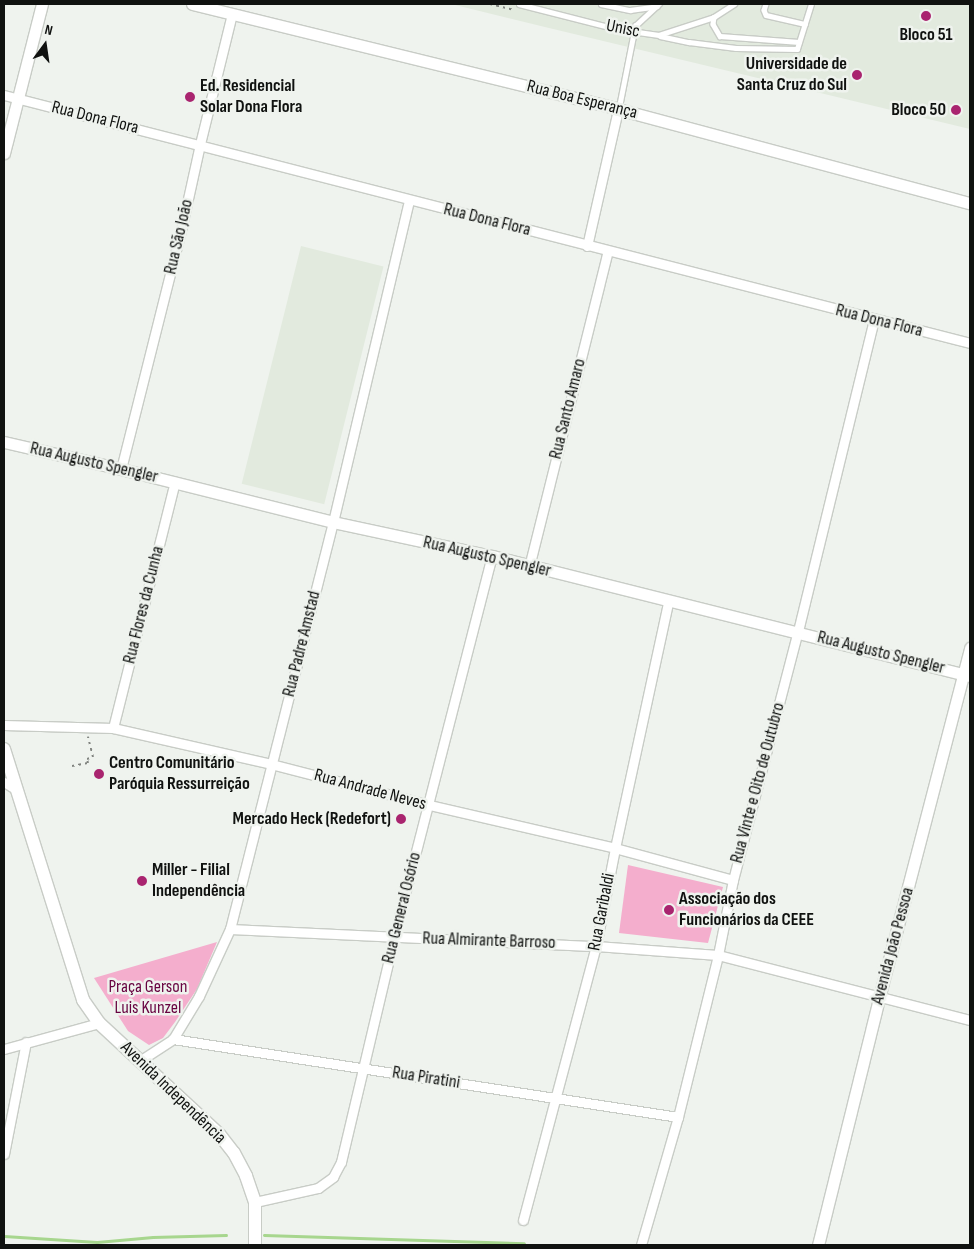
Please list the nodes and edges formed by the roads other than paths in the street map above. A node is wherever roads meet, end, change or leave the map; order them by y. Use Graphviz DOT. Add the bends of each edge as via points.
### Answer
graph roads {
  1 [pos="42,4"];
  2 [pos="192,4"];
  3 [pos="519,4"];
  4 [pos="601,4"];
  5 [pos="727,4"];
  6 [pos="734,4"];
  7 [pos="766,4"];
  8 [pos="812,4"];
  9 [pos="659,5"];
  10 [pos="233,11"];
  11 [pos="724,11"];
  12 [pos="714,18"];
  13 [pos="805,24"];
  14 [pos="634,31"];
  15 [pos="659,35"];
  16 [pos="799,42"];
  17 [pos="4,95"];
  18 [pos="17,98"];
  19 [pos="618,109"];
  20 [pos="200,144"];
  21 [pos="4,153"];
  22 [pos="409,200"];
  23 [pos="970,203"];
  24 [pos="587,246"];
  25 [pos="608,251"];
  26 [pos="874,320"];
  27 [pos="970,343"];
  28 [pos="4,442"];
  29 [pos="121,469"];
  30 [pos="175,482"];
  31 [pos="333,522"];
  32 [pos="492,556"];
  33 [pos="529,566"];
  34 [pos="668,602"];
  35 [pos="798,632"];
  36 [pos="970,648"];
  37 [pos="967,675"];
  38 [pos="4,725"];
  39 [pos="113,728"];
  40 [pos="4,749"];
  41 [pos="271,764"];
  42 [pos="4,782"];
  43 [pos="17,790"];
  44 [pos="428,805"];
  45 [pos="615,848"];
  46 [pos="733,880"];
  47 [pos="230,929"];
  48 [pos="394,937"];
  49 [pos="596,946"];
  50 [pos="718,955"];
  51 [pos="879,998"];
  52 [pos="970,1020"];
  53 [pos="99,1023"];
  54 [pos="173,1039"];
  55 [pos="26,1042"];
  56 [pos="4,1049"];
  57 [pos="141,1060"];
  58 [pos="364,1068"];
  59 [pos="557,1099"];
  60 [pos="678,1117"];
  61 [pos="4,1154"];
  62 [pos="255,1202"];
  63 [pos="523,1220"];
  64 [pos="255,1245"];
  65 [pos="641,1245"];
  66 [pos="818,1245"];
  1 -- 18 [label="street"];
  2 -- 10 [label="street, Rua Boa Esperança"];
  3 -- 14 [label="lane, Unisc"];
  4 -- 9 [label="lane, Unisc" via="630,10"];
  5 -- 11 [label="lane"];
  6 -- 11 [label="lane"];
  7 -- 13 [label="lane" via="766,15"];
  8 -- 13 [label="lane"];
  9 -- 14 [label="lane, Unisc" via="637,22"];
  10 -- 19 [label="street, Rua Boa Esperança"];
  10 -- 20 [label="street, Rua São João"];
  11 -- 12 [label="lane, Unisc"];
  12 -- 15 [label="lane, Unisc"];
  12 -- 16 [label="lane" via="713,24 720,36"];
  13 -- 16 [label="lane"];
  14 -- 15 [label="lane, Unisc"];
  14 -- 19 [label="lane"];
  15 -- 16 [label="lane" via="720,46 797,49"];
  17 -- 18 [label="street, Rua Dona Flora"];
  18 -- 20 [label="street, Rua Dona Flora"];
  18 -- 21 [label="street"];
  19 -- 23 [label="street, Rua Boa Esperança"];
  19 -- 24 [label="street"];
  20 -- 22 [label="street, Rua Dona Flora"];
  20 -- 29 [label="street, Rua São João"];
  22 -- 24 [label="street, Rua Dona Flora"];
  22 -- 31 [label="street, Rua Padre Amstad"];
  24 -- 25 [label="street, Rua Dona Flora"];
  25 -- 26 [label="street, Rua Dona Flora"];
  25 -- 33 [label="street, Rua Santo Amaro"];
  26 -- 27 [label="street, Rua Dona Flora"];
  26 -- 35 [label="street, Rua Vinte e Oito de Outubro"];
  28 -- 29 [label="street, Rua Augusto Spengler"];
  29 -- 30 [label="street, Rua Augusto Spengler"];
  30 -- 31 [label="street, Rua Augusto Spengler"];
  30 -- 39 [label="street, Rua Flores da Cunha"];
  31 -- 32 [label="street, Rua Augusto Spengler"];
  31 -- 41 [label="street, Rua Padre Amstad"];
  32 -- 33 [label="street, Rua Augusto Spengler"];
  32 -- 44 [label="street, Rua General Osório"];
  33 -- 34 [label="street, Rua Augusto Spengler"];
  34 -- 35 [label="street, Rua Augusto Spengler"];
  34 -- 45 [label="street, Rua Garibaldi"];
  35 -- 37 [label="street, Rua Augusto Spengler"];
  35 -- 46 [label="street, Rua Vinte e Oito de Outubro"];
  36 -- 37 [label="street, Avenida João Pessoa"];
  37 -- 51 [label="street, Avenida João Pessoa"];
  38 -- 39 [label="street, Rua Andrade Neves"];
  39 -- 41 [label="street, Rua Andrade Neves"];
  40 -- 43 [label="main road, Avenida Independência"];
  41 -- 44 [label="street, Rua Andrade Neves"];
  41 -- 47 [label="street, Rua Padre Amstad"];
  42 -- 43 [label="street"];
  43 -- 53 [label="main road, Avenida Independência" via="83,1000"];
  44 -- 45 [label="street, Rua Andrade Neves"];
  44 -- 48 [label="street, Rua General Osório"];
  45 -- 46 [label="street, Rua Andrade Neves"];
  45 -- 49 [label="street, Rua Garibaldi"];
  46 -- 50 [label="street, Rua Vinte e Oito de Outubro"];
  47 -- 48 [label="street, Rua Almirante Barroso"];
  47 -- 54 [label="street, Rua Padre Amstad" via="199,996"];
  48 -- 49 [label="street, Rua Almirante Barroso"];
  48 -- 58 [label="street, Rua General Osório"];
  49 -- 50 [label="street, Rua Almirante Barroso"];
  49 -- 59 [label="street, Rua Garibaldi"];
  50 -- 51 [label="street, Rua Almirante Barroso"];
  50 -- 60 [label="street, Rua Vinte e Oito de Outubro"];
  51 -- 52 [label="street, Rua Almirante Barroso"];
  51 -- 66 [label="street, Avenida João Pessoa"];
  53 -- 55 [label="street"];
  53 -- 57 [label="main road, Avenida Independência"];
  54 -- 57 [label="street, Rua Padre Amstad"];
  54 -- 58 [label="street, Rua Piratini"];
  55 -- 56 [label="street"];
  55 -- 61 [label="street"];
  57 -- 62 [label="main road, Avenida Independência" via="234,1152"];
  58 -- 59 [label="street, Rua Piratini"];
  58 -- 62 [label="street, Rua General Osório" via="341,1162 333,1177 318,1188"];
  59 -- 60 [label="street, Rua Piratini"];
  59 -- 63 [label="street, Rua Garibaldi"];
  60 -- 65 [label="street, Rua Vinte e Oito de Outubro"];
  62 -- 64 [label="main road, Avenida Independência"];
}
